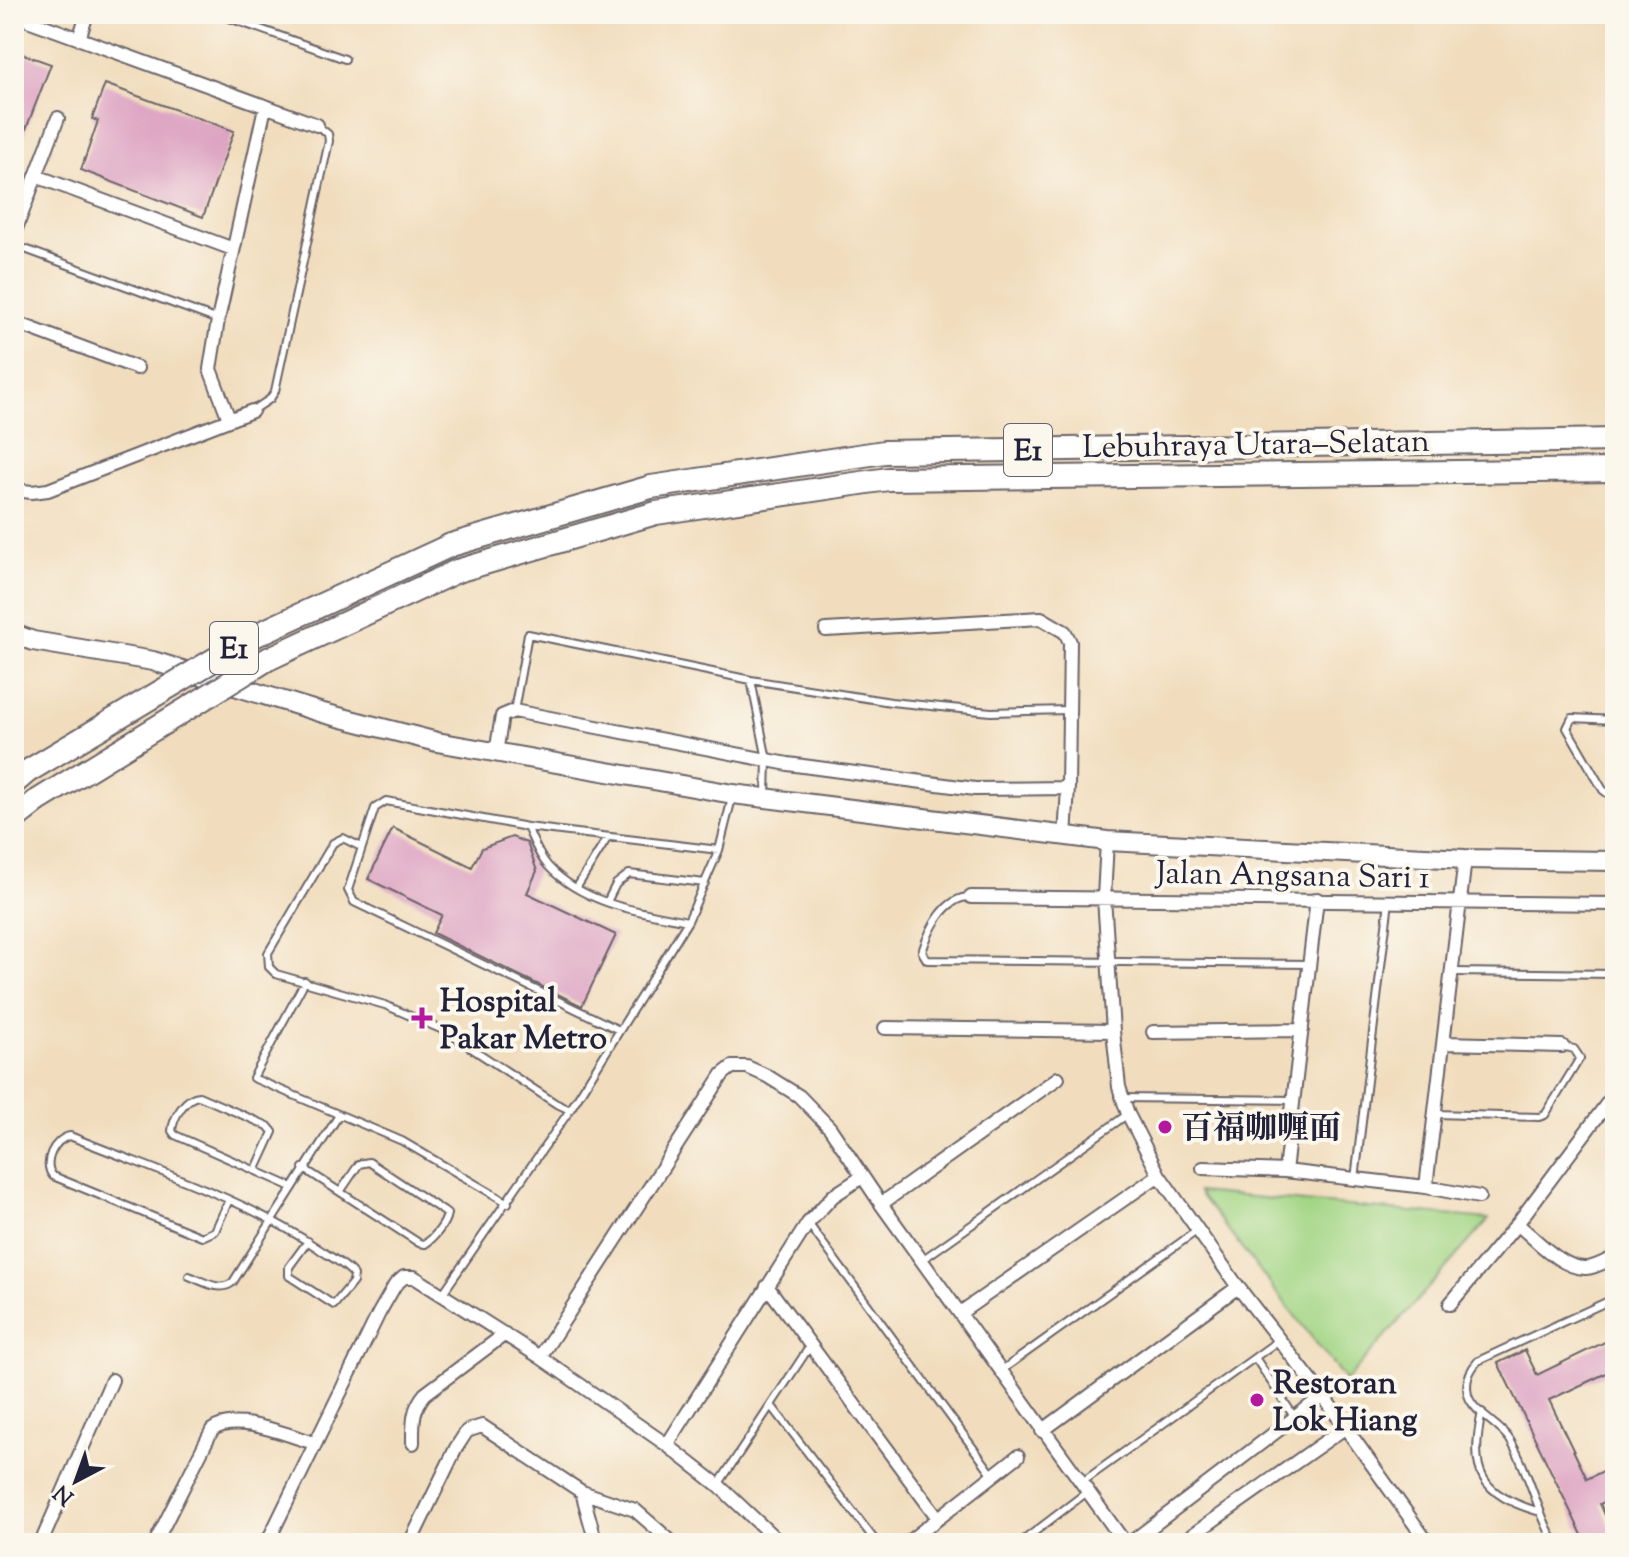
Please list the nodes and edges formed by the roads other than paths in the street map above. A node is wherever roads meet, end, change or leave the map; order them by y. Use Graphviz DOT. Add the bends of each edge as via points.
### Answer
graph roads {
  1 [pos="87,14"];
  2 [pos="218,14"];
  3 [pos="14,15"];
  4 [pos="79,39"];
  5 [pos="345,59"];
  6 [pos="265,107"];
  7 [pos="58,118"];
  8 [pos="317,125"];
  9 [pos="36,176"];
  10 [pos="14,234"];
  11 [pos="14,245"];
  12 [pos="233,249"];
  13 [pos="218,320"];
  14 [pos="14,322"];
  15 [pos="137,368"];
  16 [pos="252,411"];
  17 [pos="229,419"];
  18 [pos="1615,440"];
  19 [pos="1615,470"];
  20 [pos="14,490"];
  21 [pos="826,630"];
  22 [pos="14,634"];
  23 [pos="33,641"];
  24 [pos="14,645"];
  25 [pos="751,680"];
  26 [pos="1068,710"];
  27 [pos="514,711"];
  28 [pos="1615,720"];
  29 [pos="496,753"];
  30 [pos="767,760"];
  31 [pos="21,777"];
  32 [pos="1068,788"];
  33 [pos="733,794"];
  34 [pos="765,799"];
  35 [pos="1615,799"];
  36 [pos="14,819"];
  37 [pos="527,827"];
  38 [pos="608,837"];
  39 [pos="1065,837"];
  40 [pos="1107,841"];
  41 [pos="361,847"];
  42 [pos="719,850"];
  43 [pos="1465,859"];
  44 [pos="1615,861"];
  45 [pos="705,883"];
  46 [pos="577,887"];
  47 [pos="971,897"];
  48 [pos="1104,898"];
  49 [pos="1317,899"];
  50 [pos="1389,901"];
  51 [pos="607,902"];
  52 [pos="1459,902"];
  53 [pos="1615,904"];
  54 [pos="688,921"];
  55 [pos="1109,962"];
  56 [pos="1310,964"];
  57 [pos="1453,972"];
  58 [pos="1615,974"];
  59 [pos="305,981"];
  60 [pos="885,1028"];
  61 [pos="619,1030"];
  62 [pos="1302,1030"];
  63 [pos="1113,1031"];
  64 [pos="1153,1032"];
  65 [pos="1444,1043"];
  66 [pos="1562,1046"];
  67 [pos="1058,1078"];
  68 [pos="1615,1093"];
  69 [pos="1122,1098"];
  70 [pos="1294,1100"];
  71 [pos="570,1110"];
  72 [pos="1128,1114"];
  73 [pos="1436,1114"];
  74 [pos="339,1115"];
  75 [pos="303,1168"];
  76 [pos="1203,1168"];
  77 [pos="256,1169"];
  78 [pos="1285,1171"];
  79 [pos="1159,1175"];
  80 [pos="862,1177"];
  81 [pos="1355,1179"];
  82 [pos="292,1187"];
  83 [pos="1426,1187"];
  84 [pos="340,1192"];
  85 [pos="1479,1197"];
  86 [pos="229,1200"];
  87 [pos="508,1203"];
  88 [pos="881,1204"];
  89 [pos="271,1221"];
  90 [pos="808,1223"];
  91 [pos="1517,1224"];
  92 [pos="1198,1230"];
  93 [pos="308,1241"];
  94 [pos="1615,1257"];
  95 [pos="921,1261"];
  96 [pos="189,1276"];
  97 [pos="767,1286"];
  98 [pos="1238,1287"];
  99 [pos="443,1293"];
  100 [pos="1615,1298"];
  101 [pos="1450,1304"];
  102 [pos="960,1313"];
  103 [pos="505,1334"];
  104 [pos="1279,1340"];
  105 [pos="810,1346"];
  106 [pos="540,1357"];
  107 [pos="1256,1359"];
  108 [pos="1001,1370"];
  109 [pos="112,1380"];
  110 [pos="1323,1396"];
  111 [pos="771,1405"];
  112 [pos="1482,1412"];
  113 [pos="1295,1418"];
  114 [pos="1346,1427"];
  115 [pos="1042,1431"];
  116 [pos="315,1443"];
  117 [pos="413,1443"];
  118 [pos="667,1445"];
  119 [pos="1018,1456"];
  120 [pos="993,1475"];
  121 [pos="718,1485"];
  122 [pos="1084,1488"];
  123 [pos="582,1492"];
  124 [pos="1540,1512"];
  125 [pos="938,1518"];
  126 [pos="41,1543"];
  127 [pos="155,1543"];
  128 [pos="267,1543"];
  129 [pos="410,1543"];
  130 [pos="596,1543"];
  131 [pos="673,1543"];
  132 [pos="780,1543"];
  133 [pos="877,1543"];
  134 [pos="907,1543"];
  135 [pos="1020,1543"];
  136 [pos="1128,1543"];
  137 [pos="1181,1543"];
  138 [pos="1428,1543"];
  139 [pos="1555,1543"];
  1 -- 4 [label="street"];
  2 -- 5 [label="lane"];
  3 -- 4 [label="street"];
  4 -- 6 [label="street"];
  6 -- 8 [label="street"];
  6 -- 12 [label="street"];
  7 -- 9 [label="street"];
  8 -- 16 [label="lane" via="329,141 275,391"];
  9 -- 10 [label="street"];
  9 -- 12 [label="street"];
  11 -- 13 [label="lane"];
  12 -- 13 [label="street"];
  13 -- 17 [label="street" via="210,369"];
  14 -- 15 [label="street"];
  16 -- 17 [label="street"];
  17 -- 20 [label="street" via="48,490"];
  18 -- 31 [label="highway, Lebuhraya Utara–Selatan / E1, bridge" via="884,452 651,487 451,545 254,636"];
  19 -- 36 [label="highway, Lebuhraya Utara–Selatan / E1, bridge" via="888,479 656,513 457,571 268,659"];
  21 -- 26 [label="street" via="1041,618 1065,632 1070,642"];
  22 -- 23 [label="main road"];
  23 -- 24 [label="main road"];
  23 -- 29 [label="main road" via="153,661 364,724"];
  25 -- 26 [label="lane" via="947,709"];
  25 -- 27 [label="lane" via="528,634"];
  25 -- 30 [label="lane"];
  26 -- 32 [label="street"];
  27 -- 29 [label="street" via="502,716"];
  27 -- 30 [label="street"];
  28 -- 35 [label="lane" via="1572,718 1567,728 1603,790"];
  29 -- 33 [label="main road"];
  30 -- 32 [label="street" via="975,789"];
  30 -- 34 [label="lane"];
  32 -- 39 [label="street"];
  33 -- 34 [label="main road"];
  33 -- 42 [label="lane"];
  34 -- 39 [label="main road"];
  37 -- 38 [label="lane"];
  37 -- 41 [label="lane" via="386,801 375,808"];
  37 -- 46 [label="lane" via="546,864"];
  38 -- 42 [label="lane"];
  38 -- 46 [label="lane"];
  39 -- 40 [label="main road"];
  40 -- 43 [label="main road"];
  40 -- 48 [label="street"];
  41 -- 59 [label="lane" via="343,838 333,843 268,953 269,967 276,974"];
  41 -- 61 [label="lane" via="348,890 354,902"];
  42 -- 45 [label="lane"];
  43 -- 44 [label="main road"];
  43 -- 52 [label="street"];
  45 -- 51 [label="lane" via="629,874 616,884"];
  45 -- 54 [label="lane"];
  46 -- 51 [label="lane"];
  47 -- 48 [label="street, Jalan Angsana Sari 1"];
  47 -- 55 [label="lane" via="957,898 945,909 922,952 927,960"];
  48 -- 49 [label="street, Jalan Angsana Sari 1"];
  48 -- 55 [label="street"];
  49 -- 50 [label="street, Jalan Angsana Sari 1"];
  49 -- 56 [label="street"];
  50 -- 52 [label="street, Jalan Angsana Sari 1"];
  50 -- 81 [label="lane"];
  51 -- 54 [label="lane"];
  52 -- 53 [label="street, Jalan Angsana Sari 1"];
  52 -- 57 [label="street"];
  54 -- 61 [label="lane"];
  55 -- 56 [label="lane"];
  55 -- 63 [label="street"];
  56 -- 62 [label="street"];
  57 -- 58 [label="lane"];
  57 -- 65 [label="street"];
  59 -- 71 [label="lane" via="385,1005 445,1031"];
  59 -- 74 [label="lane" via="253,1077"];
  60 -- 63 [label="street"];
  61 -- 71 [label="lane"];
  62 -- 64 [label="street"];
  62 -- 70 [label="street"];
  63 -- 69 [label="street"];
  65 -- 66 [label="street"];
  65 -- 73 [label="street"];
  66 -- 73 [label="lane" via="1574,1049 1580,1058 1545,1115"];
  67 -- 88 [label="street"];
  68 -- 91 [label="street"];
  69 -- 70 [label="lane"];
  69 -- 72 [label="street"];
  70 -- 78 [label="street"];
  71 -- 87 [label="lane"];
  72 -- 79 [label="street"];
  72 -- 95 [label="lane"];
  73 -- 83 [label="street"];
  74 -- 75 [label="lane"];
  74 -- 87 [label="lane" via="402,1141"];
  75 -- 82 [label="lane"];
  75 -- 84 [label="lane"];
  76 -- 78 [label="street"];
  77 -- 77 [label="lane" via="172,1131 191,1096 268,1126 271,1140"];
  77 -- 82 [label="lane"];
  78 -- 81 [label="street"];
  79 -- 92 [label="street"];
  79 -- 102 [label="street"];
  80 -- 88 [label="street"];
  80 -- 90 [label="street" via="833,1196"];
  80 -- 106 [label="street" via="830,1128 799,1096 747,1067 732,1067"];
  81 -- 83 [label="street"];
  82 -- 89 [label="lane"];
  83 -- 85 [label="street"];
  84 -- 84 [label="lane" via="419,1243 430,1241 447,1214 369,1162 359,1164"];
  86 -- 86 [label="lane" via="70,1136 58,1143 47,1163 53,1176 202,1237 215,1231"];
  86 -- 89 [label="lane"];
  87 -- 99 [label="lane"];
  88 -- 95 [label="street"];
  89 -- 93 [label="lane"];
  89 -- 96 [label="lane" via="228,1287"];
  90 -- 97 [label="street"];
  90 -- 120 [label="lane"];
  91 -- 94 [label="street" via="1577,1268 1589,1269"];
  91 -- 101 [label="street"];
  92 -- 98 [label="street"];
  92 -- 108 [label="lane"];
  93 -- 93 [label="lane" via="354,1275 334,1305 289,1276 289,1267"];
  95 -- 102 [label="street"];
  97 -- 105 [label="street"];
  97 -- 118 [label="street"];
  98 -- 104 [label="street"];
  98 -- 115 [label="street"];
  99 -- 103 [label="street"];
  99 -- 116 [label="street" via="414,1277 395,1285"];
  100 -- 112 [label="lane" via="1478,1361 1467,1381 1469,1397"];
  102 -- 108 [label="street"];
  103 -- 106 [label="street"];
  103 -- 117 [label="street" via="416,1404"];
  104 -- 107 [label="lane"];
  104 -- 110 [label="street"];
  105 -- 111 [label="lane"];
  105 -- 125 [label="street"];
  106 -- 118 [label="street"];
  107 -- 113 [label="lane"];
  107 -- 122 [label="lane"];
  108 -- 115 [label="street"];
  109 -- 126 [label="street"];
  110 -- 113 [label="street"];
  110 -- 114 [label="street"];
  111 -- 121 [label="lane"];
  111 -- 133 [label="lane"];
  112 -- 124 [label="lane" via="1510,1440"];
  112 -- 124 [label="lane" via="1477,1459 1488,1487"];
  113 -- 136 [label="street"];
  114 -- 137 [label="street"];
  114 -- 138 [label="street"];
  115 -- 122 [label="street"];
  116 -- 127 [label="street" via="249,1424 220,1424 212,1430"];
  116 -- 128 [label="street"];
  118 -- 121 [label="street"];
  119 -- 120 [label="street"];
  120 -- 125 [label="street"];
  121 -- 132 [label="street"];
  122 -- 135 [label="lane"];
  122 -- 136 [label="street"];
  123 -- 129 [label="street" via="482,1426 474,1427 456,1448"];
  123 -- 130 [label="street"];
  123 -- 131 [label="street" via="635,1510"];
  124 -- 139 [label="lane"];
  125 -- 134 [label="street"];
}
